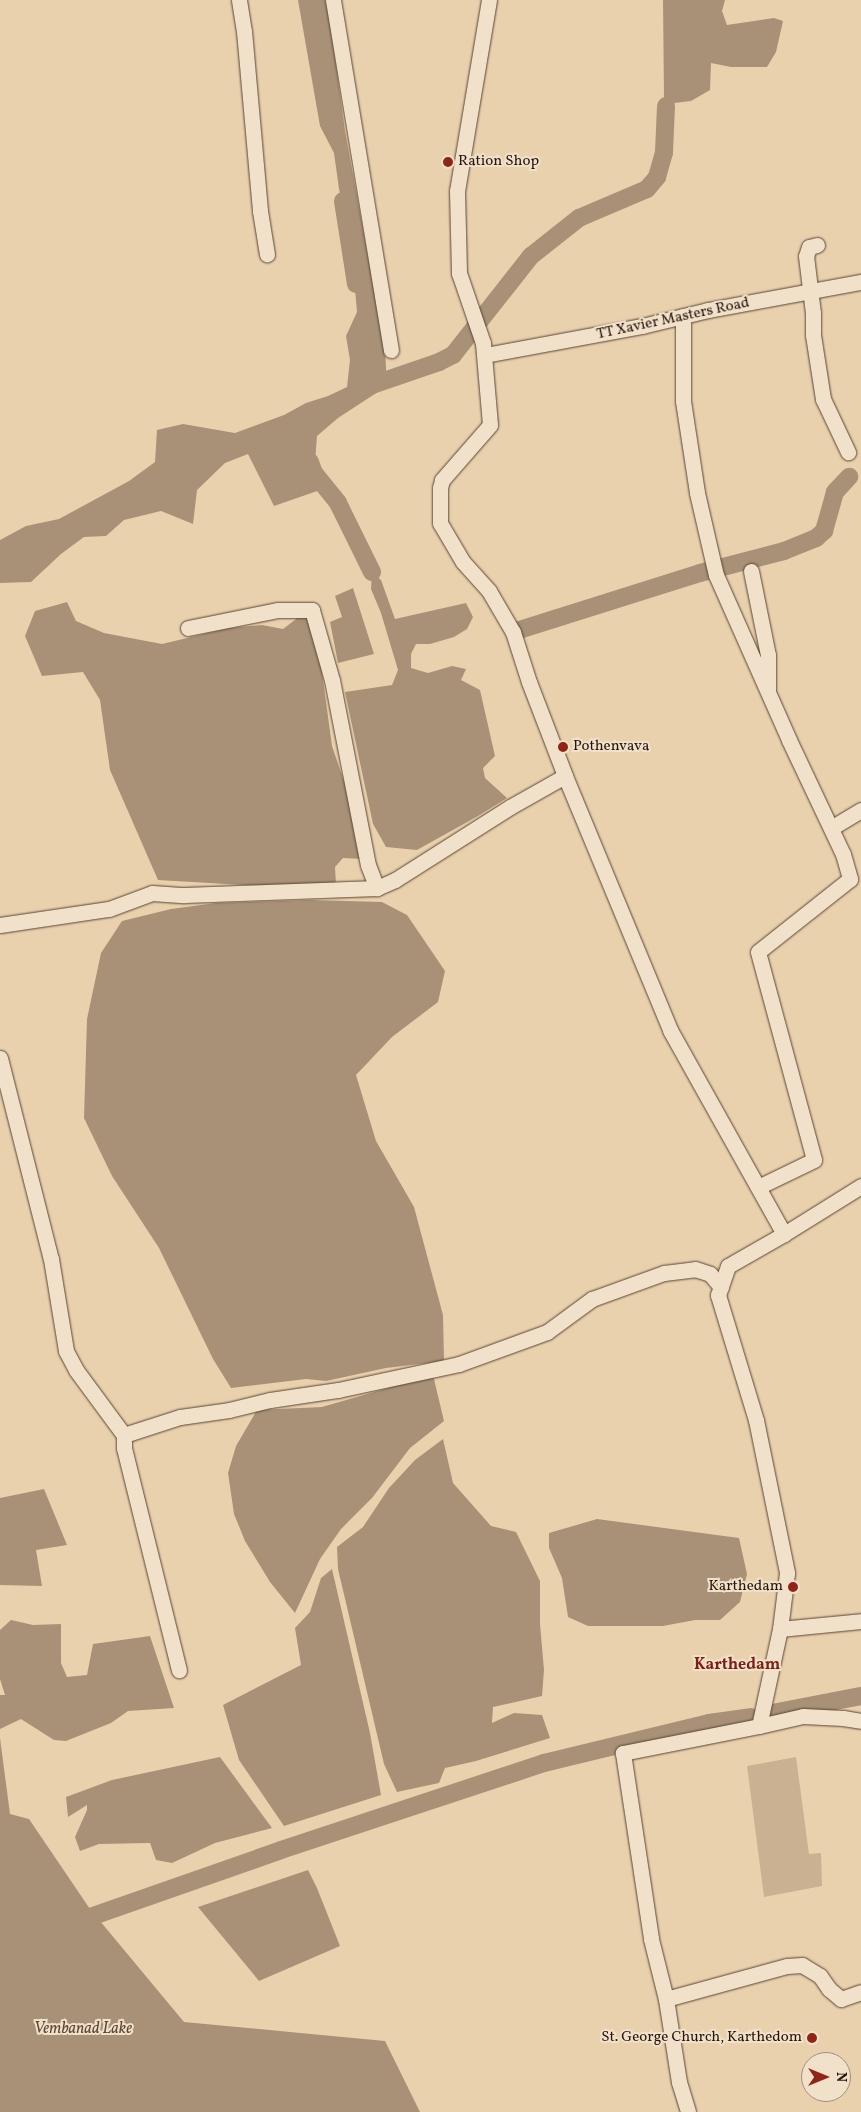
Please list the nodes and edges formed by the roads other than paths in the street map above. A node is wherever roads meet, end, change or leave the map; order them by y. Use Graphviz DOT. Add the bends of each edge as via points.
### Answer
graph roads {
  1 [pos="239,0"];
  2 [pos="333,0"];
  3 [pos="489,0"];
  4 [pos="817,245"];
  5 [pos="267,254"];
  6 [pos="861,282"];
  7 [pos="811,292"];
  8 [pos="682,316"];
  9 [pos="392,350"];
  10 [pos="484,355"];
  11 [pos="848,452"];
  12 [pos="752,571"];
  13 [pos="188,628"];
  14 [pos="768,694"];
  15 [pos="565,776"];
  16 [pos="861,810"];
  17 [pos="831,828"];
  18 [pos="377,888"];
  19 [pos="0,925"];
  20 [pos="0,1058"];
  21 [pos="758,1186"];
  22 [pos="861,1186"];
  23 [pos="784,1234"];
  24 [pos="721,1287"];
  25 [pos="124,1435"];
  26 [pos="861,1621"];
  27 [pos="780,1629"];
  28 [pos="179,1670"];
  29 [pos="861,1721"];
  30 [pos="759,1726"];
  31 [pos="861,1992"];
  32 [pos="666,1999"];
  33 [pos="688,2112"];
  1 -- 5 [label="street"];
  2 -- 9 [label="street"];
  3 -- 10 [label="street" via="457,191 458,273 477,324"];
  4 -- 7 [label="street" via="808,247 806,256"];
  6 -- 7 [label="street, TT Xavier Masters Road"];
  7 -- 8 [label="street, TT Xavier Masters Road"];
  7 -- 11 [label="street" via="813,335 823,399"];
  8 -- 10 [label="street, TT Xavier Masters Road"];
  8 -- 14 [label="street" via="683,401 697,493 714,568"];
  10 -- 15 [label="street" via="490,425 442,480 440,523 463,562 489,591 514,632 529,682"];
  12 -- 14 [label="street" via="768,655"];
  13 -- 18 [label="street" via="278,610 312,610 332,680 368,865"];
  14 -- 17 [label="street"];
  15 -- 18 [label="street"];
  15 -- 21 [label="street" via="670,1030"];
  16 -- 17 [label="street"];
  17 -- 21 [label="street" via="850,879 758,952 814,1160"];
  18 -- 19 [label="street" via="184,895 152,893 108,909"];
  20 -- 25 [label="street" via="51,1259 66,1351 76,1370"];
  21 -- 23 [label="street"];
  22 -- 23 [label="street"];
  23 -- 24 [label="street" via="728,1266"];
  24 -- 25 [label="street" via="710,1274 696,1269 664,1273 592,1299 547,1332 459,1364 338,1390 180,1417"];
  24 -- 27 [label="street" via="718,1295 756,1420 780,1528 787,1573"];
  25 -- 28 [label="street" via="124,1448"];
  26 -- 27 [label="street"];
  27 -- 30 [label="street"];
  29 -- 30 [label="street" via="803,1716"];
  30 -- 32 [label="street" via="623,1753 651,1939"];
  31 -- 32 [label="street" via="841,1999 820,1976 802,1965 787,1966"];
  32 -- 33 [label="street" via="677,2073"];
}
